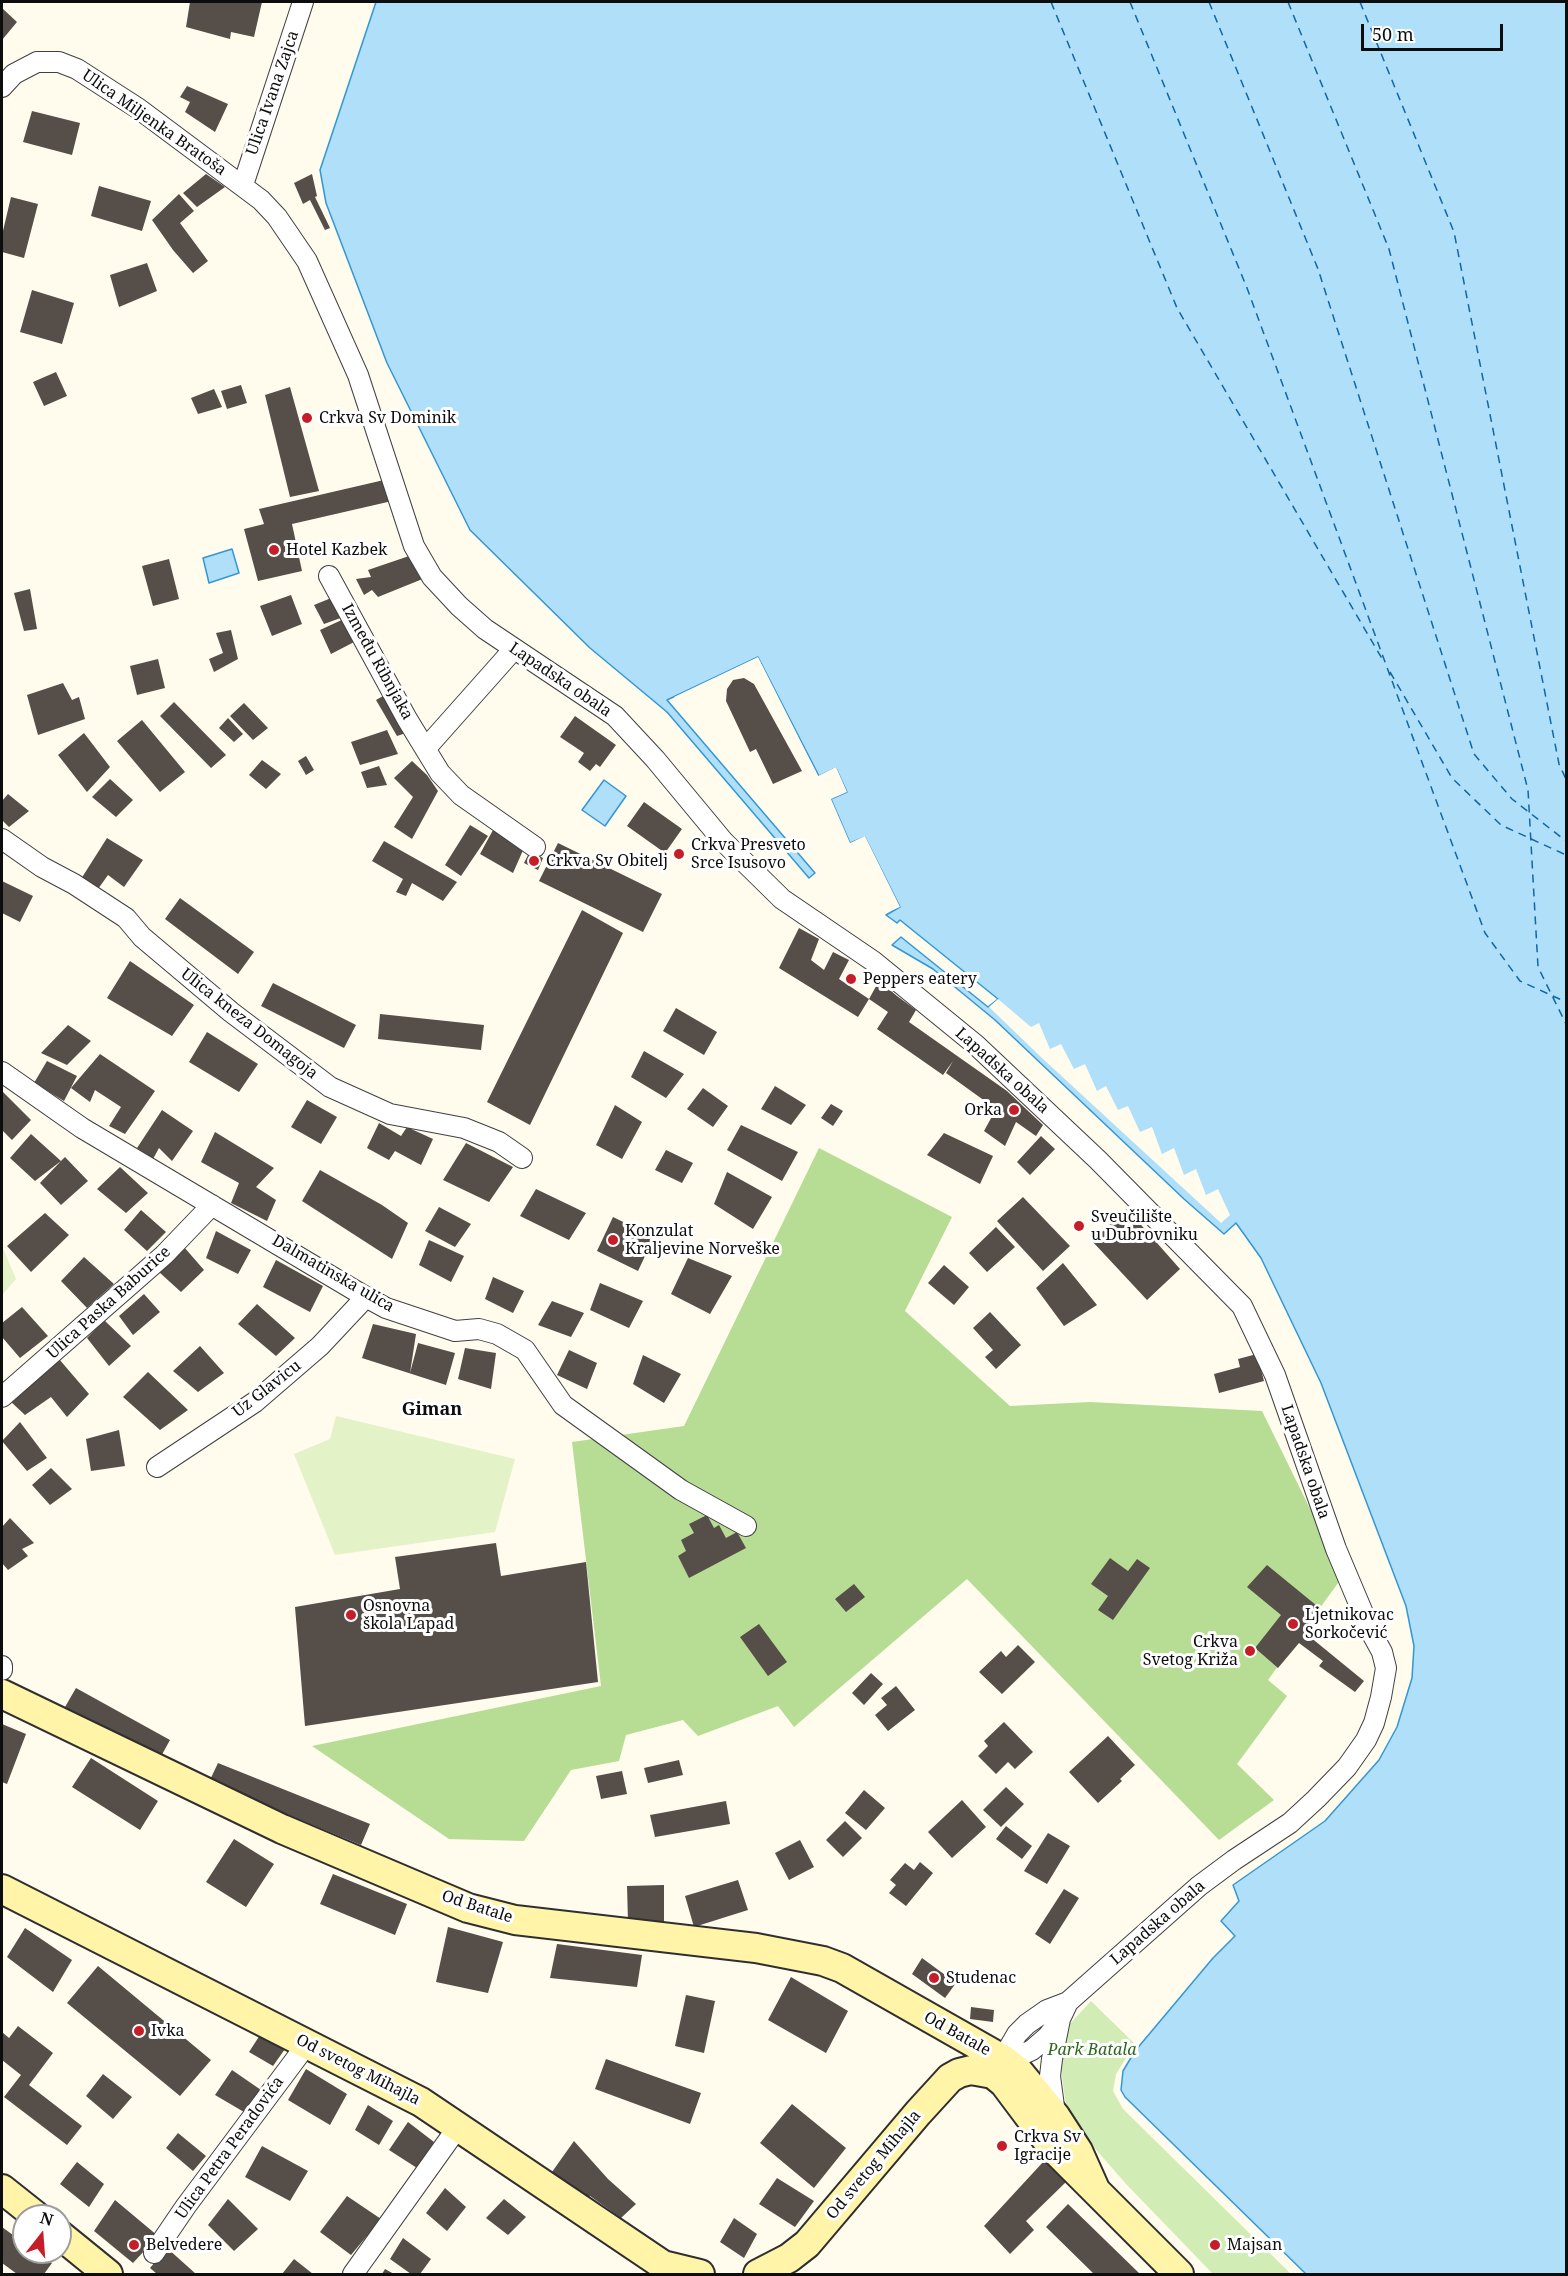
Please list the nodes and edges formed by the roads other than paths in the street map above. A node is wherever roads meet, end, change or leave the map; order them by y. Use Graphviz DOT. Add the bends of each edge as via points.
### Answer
graph roads {
  1 [pos="303,2"];
  2 [pos="2,87"];
  3 [pos="243,185"];
  4 [pos="329,576"];
  5 [pos="514,649"];
  6 [pos="426,748"];
  7 [pos="2,839"];
  8 [pos="535,847"];
  9 [pos="2,1072"];
  10 [pos="522,1158"];
  11 [pos="212,1205"];
  12 [pos="366,1298"];
  13 [pos="2,1397"];
  14 [pos="157,1467"];
  15 [pos="746,1526"];
  16 [pos="2,1694"];
  17 [pos="2,1888"];
  18 [pos="1064,2011"];
  19 [pos="940,2025"];
  20 [pos="307,2044"];
  21 [pos="999,2067"];
  22 [pos="950,2079"];
  23 [pos="1056,2117"];
  24 [pos="458,2127"];
  25 [pos="2,2189"];
  26 [pos="1095,2189"];
  27 [pos="21,2204"];
  28 [pos="72,2245"];
  29 [pos="154,2253"];
  30 [pos="108,2274"];
  31 [pos="354,2274"];
  32 [pos="700,2274"];
  33 [pos="761,2274"];
  34 [pos="1179,2274"];
  1 -- 3 [label="street, Ulica Ivana Zajca"];
  2 -- 3 [label="street, Ulica Miljenka Bratoša" via="14,74 37,62 59,62 77,69"];
  3 -- 5 [label="street, Lapadska obala" via="277,217 307,261 358,375 414,546 432,577 459,606"];
  4 -- 6 [label="street, Između Ribnjaka"];
  5 -- 6 [label="street"];
  5 -- 18 [label="street, Lapadska obala" via="615,716 723,841 782,899 873,961 976,1045 1098,1160 1242,1306 1275,1375 1336,1549 1382,1652 1386,1668 1374,1723 1347,1767 1290,1823 1199,1886"];
  6 -- 8 [label="street, Između Ribnjaka" via="440,773 461,795"];
  7 -- 10 [label="street, Ulica kneza Domagoja" via="15,851 126,918 142,937 231,1012 330,1087 390,1114 464,1128 499,1142"];
  9 -- 11 [label="street, Dalmatinska ulica" via="82,1128"];
  11 -- 12 [label="street, Dalmatinska ulica"];
  11 -- 13 [label="street, Ulica Paska Baburice" via="164,1255"];
  12 -- 14 [label="street, Uz Glavicu" via="320,1346 255,1402"];
  12 -- 15 [label="street, Dalmatinska ulica" via="455,1331 479,1329 497,1334 525,1350 563,1405 681,1490"];
  16 -- 19 [label="main road, Od Batale" via="282,1828 468,1908 515,1920 756,1948 823,1961"];
  17 -- 20 [label="main road, Od svetog Mihajla"];
  18 -- 21 [label="street, Lapadska obala" via="1048,2036 1032,2050"];
  18 -- 23 [label="street" via="1050,2076"];
  19 -- 21 [label="main road, Od Batale"];
  19 -- 22 [label="main road" via="953,2051"];
  20 -- 24 [label="main road, Od svetog Mihajla" via="421,2103"];
  20 -- 29 [label="street, Ulica Petra Peradovića"];
  21 -- 22 [label="main road" via="971,2070"];
  21 -- 23 [label="main road" via="1032,2087"];
  21 -- 26 [label="main road" via="1004,2083 1052,2147"];
  22 -- 33 [label="main road, Od svetog Mihajla" via="807,2244"];
  23 -- 26 [label="main road" via="1078,2151"];
  24 -- 31 [label="street"];
  24 -- 32 [label="main road, Od svetog Mihajla" via="663,2265"];
  25 -- 27 [label="main road"];
  26 -- 34 [label="main road"];
  28 -- 30 [label="main road"];
}
